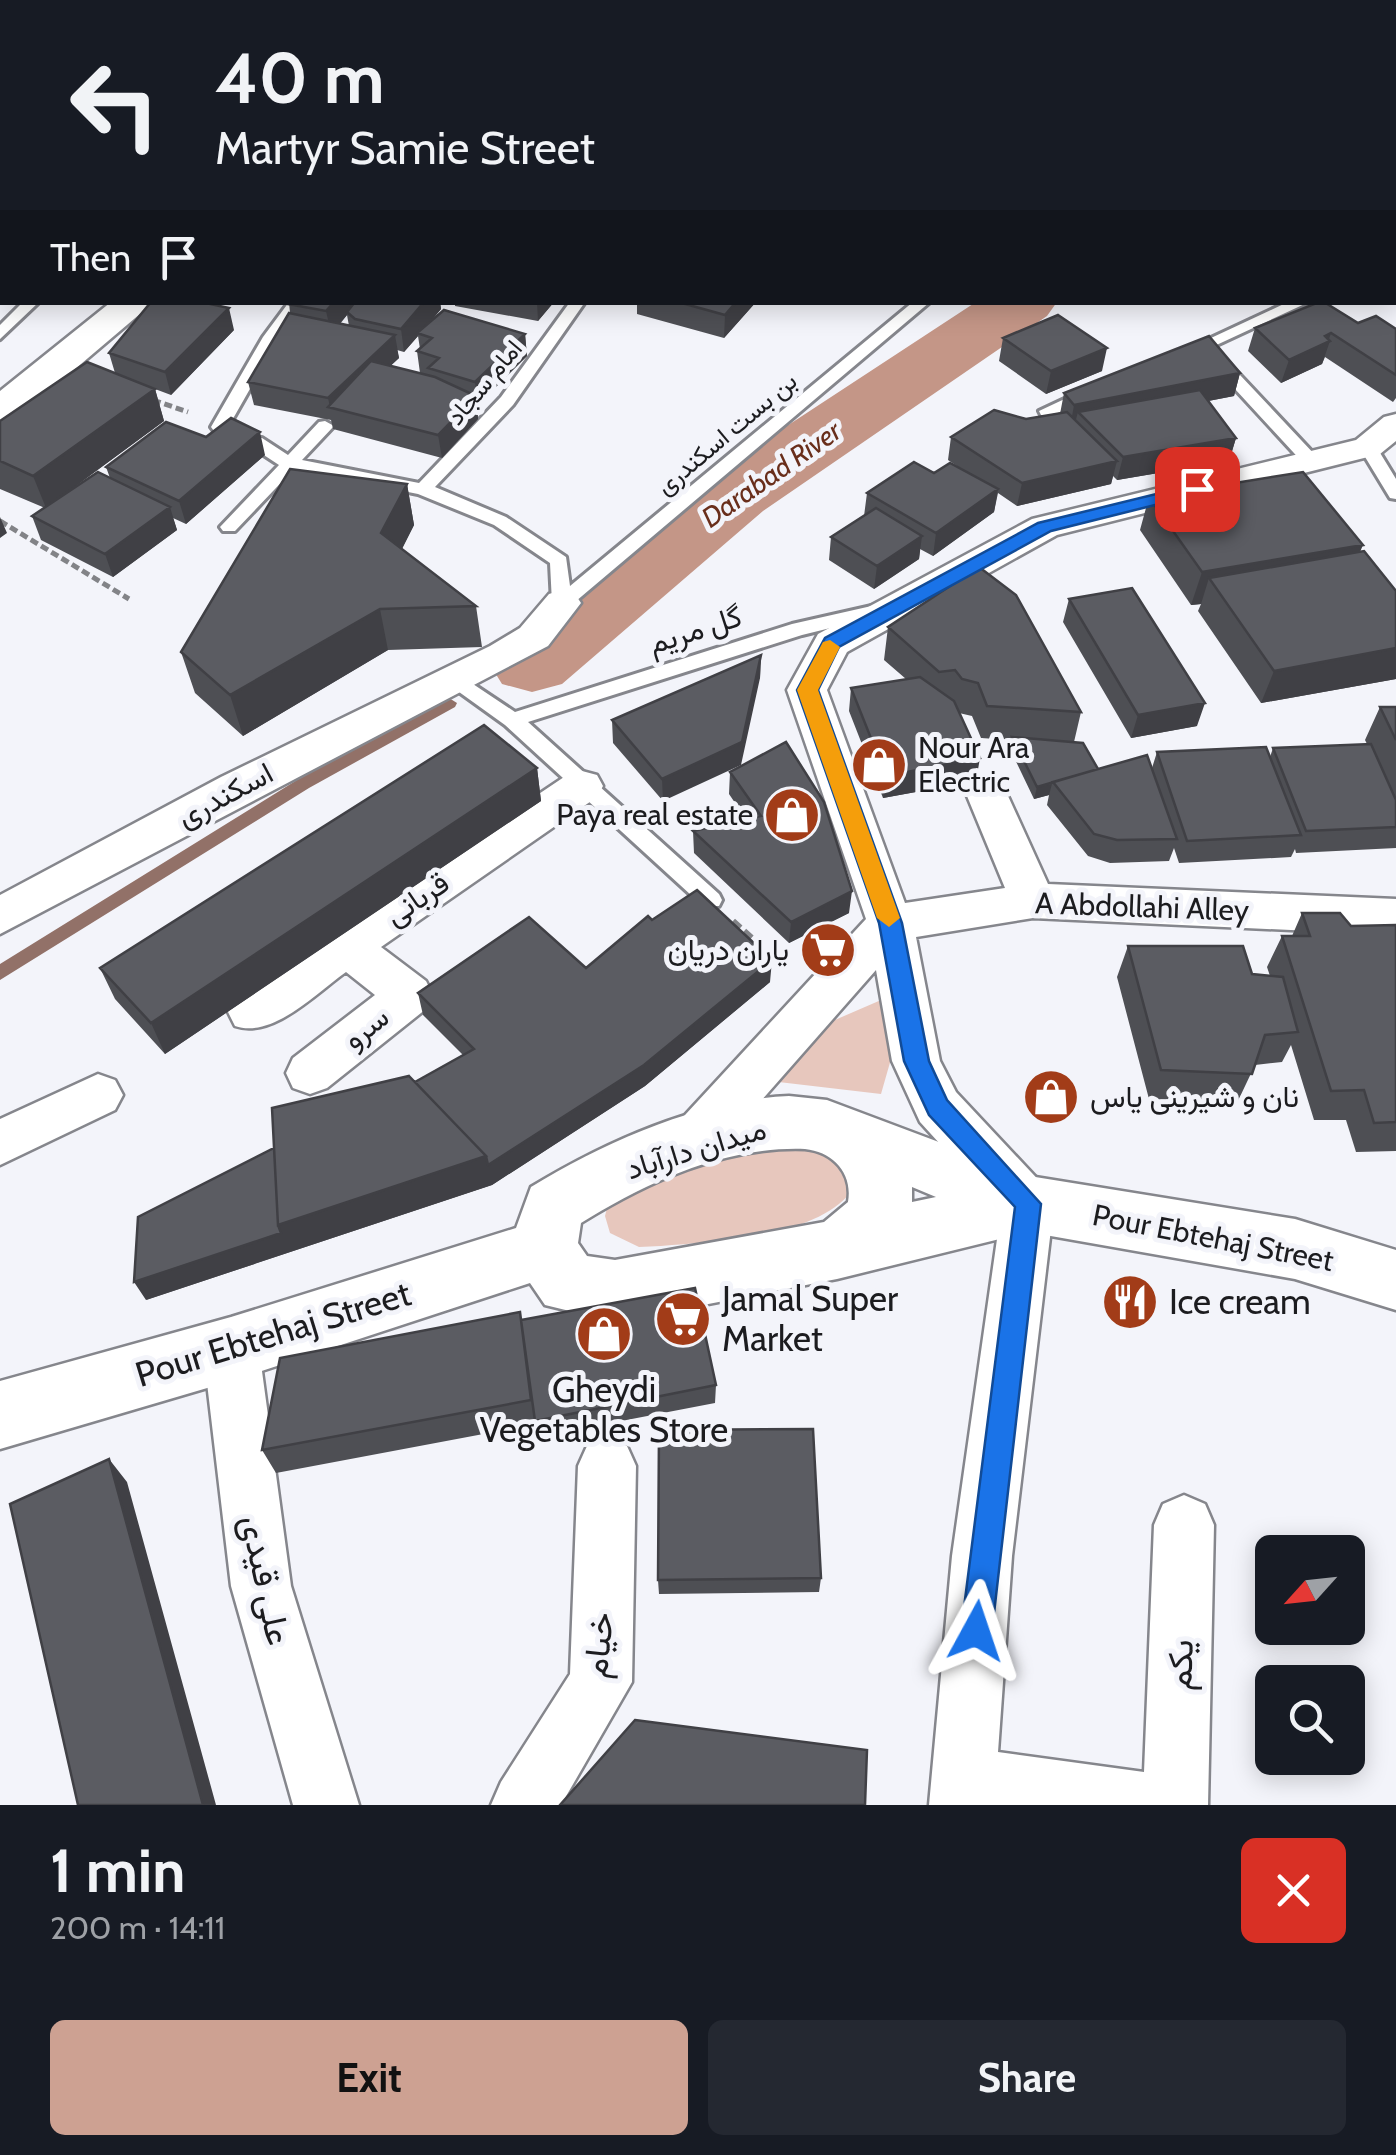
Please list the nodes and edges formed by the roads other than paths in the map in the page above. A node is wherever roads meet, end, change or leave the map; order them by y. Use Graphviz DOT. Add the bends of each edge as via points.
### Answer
graph roads {
  1 [pos="29,305"];
  2 [pos="132,305"];
  3 [pos="295,305"];
  4 [pos="576,305"];
  5 [pos="919,305"];
  6 [pos="1295,305"];
  7 [pos="0,334"];
  8 [pos="1204,345"];
  9 [pos="1186,352"];
  10 [pos="1099,389"];
  11 [pos="1047,411"];
  12 [pos="0,412"];
  13 [pos="324,426"];
  14 [pos="220,427"];
  15 [pos="1387,439"];
  16 [pos="256,442"];
  17 [pos="1311,461"];
  18 [pos="288,464"];
  19 [pos="423,489"];
  20 [pos="1396,494"];
  21 [pos="229,527"];
  22 [pos="562,602"];
  23 [pos="899,606"];
  24 [pos="452,679"];
  25 [pos="512,720"];
  26 [pos="582,786"];
  27 [pos="988,796"];
  28 [pos="711,900"];
  29 [pos="1033,902"];
  30 [pos="0,916"];
  31 [pos="1396,917"];
  32 [pos="890,923"];
  33 [pos="348,947"];
  34 [pos="252,1012"];
  35 [pos="310,1073"];
  36 [pos="98,1094"];
  37 [pos="827,1126"];
  38 [pos="0,1143"];
  39 [pos="691,1144"];
  40 [pos="1028,1204"];
  41 [pos="544,1249"];
  42 [pos="837,1250"];
  43 [pos="1396,1280"];
  44 [pos="230,1349"];
  45 [pos="0,1415"];
  46 [pos="608,1466"];
  47 [pos="1184,1525"];
  48 [pos="964,1792"];
  49 [pos="326,1805"];
  50 [pos="524,1805"];
  51 [pos="1148,1805"];
  52 [pos="1176,1805"];
  1 -- 7 [label="lane"];
  2 -- 12 [label="main road"];
  3 -- 14 [label="lane"];
  4 -- 19 [label="lane, امام سجاد" via="507,402"];
  5 -- 22 [label="lane, بن بست اسکندری"];
  6 -- 8 [label="lane"];
  8 -- 9 [label="lane"];
  8 -- 17 [label="lane"];
  10 -- 11 [label="lane"];
  13 -- 18 [label="lane"];
  15 -- 17 [label="street"];
  15 -- 20 [label="lane"];
  16 -- 18 [label="lane"];
  17 -- 23 [label="street" via="1045,527"];
  18 -- 19 [label="lane"];
  18 -- 21 [label="lane"];
  19 -- 22 [label="lane" via="500,521 559,560"];
  22 -- 24 [label="street, اسکندری" via="534,637"];
  23 -- 25 [label="lane, گل مریم" via="799,629"];
  23 -- 32 [label="street" via="832,643 808,690"];
  24 -- 25 [label="lane"];
  24 -- 30 [label="street, اسکندری"];
  25 -- 26 [label="lane"];
  26 -- 28 [label="lane"];
  26 -- 33 [label="street, قربانی"];
  27 -- 29 [label="street"];
  29 -- 31 [label="street, A Abdollahi Alley"];
  29 -- 32 [label="street, A Abdollahi Alley"];
  32 -- 39 [label="street"];
  32 -- 40 [label="street" via="916,1061 938,1108"];
  33 -- 34 [label="street, قربانی"];
  33 -- 35 [label="street, سرو" via="409,995"];
  36 -- 38 [label="street"];
  37 -- 39 [label="main road, میدان دارآباد" via="766,1124"];
  37 -- 40 [label="main road, Pour Ebtehaj Street"];
  37 -- 42 [label="main road" via="851,1137 882,1175 882,1200 868,1226"];
  39 -- 41 [label="main road, میدان دارآباد" via="592,1181 553,1207"];
  40 -- 42 [label="main road, Pour Ebtehaj Street"];
  40 -- 43 [label="main road, Pour Ebtehaj Street" via="1295,1249"];
  40 -- 48 [label="street" via="982,1556"];
  41 -- 42 [label="main road" via="568,1283 615,1291"];
  41 -- 44 [label="main road, Pour Ebtehaj Street"];
  44 -- 45 [label="main road, Pour Ebtehaj Street"];
  44 -- 49 [label="street, علی قیدی" via="261,1586"];
  46 -- 50 [label="street, خیام" via="601,1682"];
  47 -- 52 [label="street, یکم"];
  48 -- 51 [label="street"];
}
